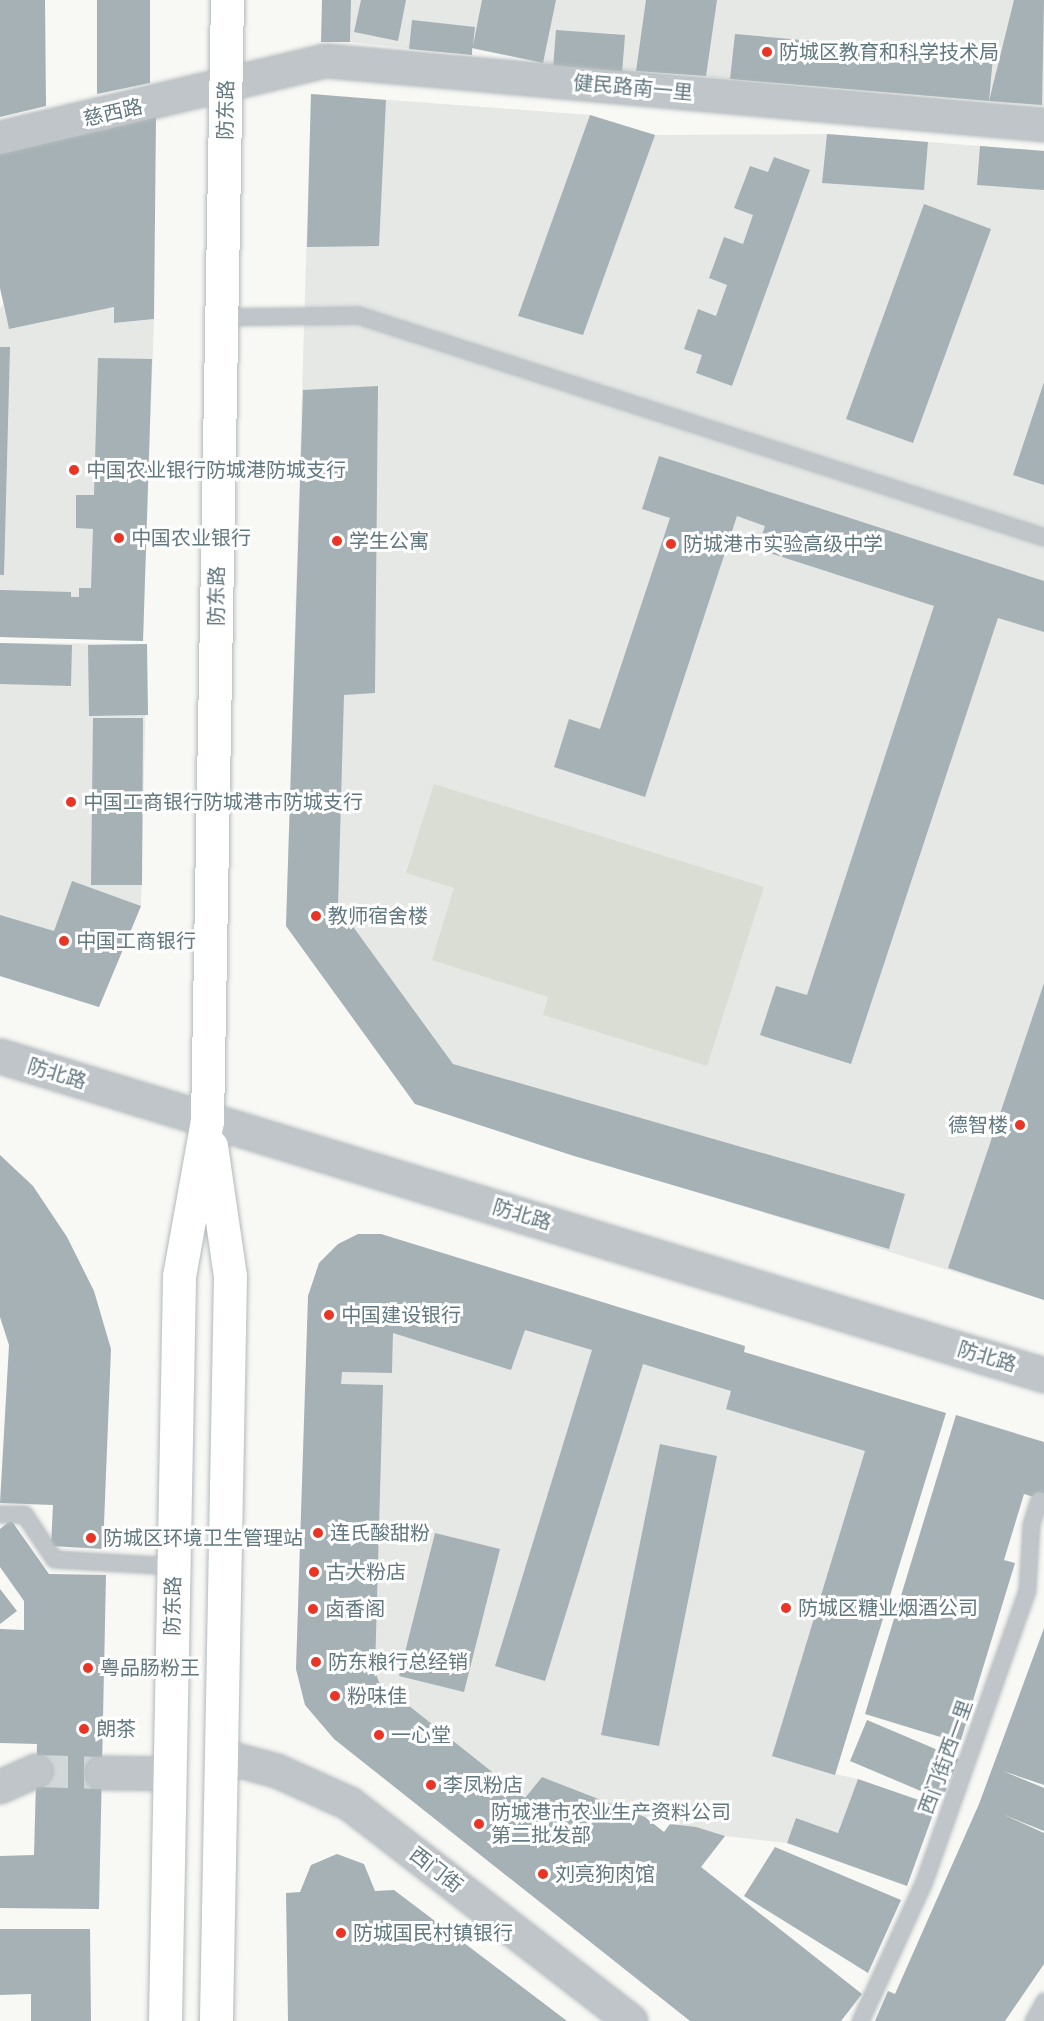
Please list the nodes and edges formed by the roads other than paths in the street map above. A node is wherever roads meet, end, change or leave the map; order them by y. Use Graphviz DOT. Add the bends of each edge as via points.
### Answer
graph roads {
  1 [pos="227,0"];
  2 [pos="226,87"];
  3 [pos="1044,125"];
  4 [pos="0,138"];
  5 [pos="222,317"];
  6 [pos="1044,537"];
  7 [pos="0,1056"];
  8 [pos="207,1121"];
  9 [pos="1044,1375"];
  10 [pos="1039,1499"];
  11 [pos="0,1514"];
  12 [pos="174,1566"];
  13 [pos="221,1756"];
  14 [pos="36,1771"];
  15 [pos="102,1773"];
  16 [pos="170,1774"];
  17 [pos="0,1786"];
  18 [pos="1044,2001"];
  19 [pos="165,2021"];
  20 [pos="216,2021"];
  21 [pos="631,2021"];
  22 [pos="860,2021"];
  23 [pos="1033,2021"];
  1 -- 2 [label="main road, 防东路"];
  2 -- 3 [label="street, 健民路南一里" via="326,61"];
  2 -- 4 [label="street, 慈西路"];
  2 -- 5 [label="main road, 防东路"];
  5 -- 6 [label="lane" via="358,315"];
  5 -- 8 [label="main road, 防东路"];
  7 -- 8 [label="street, 防北路"];
  8 -- 9 [label="street, 防北路"];
  8 -- 12 [label="main road, 防东路" via="179,1276"];
  8 -- 13 [label="main road, 防东路" via="230,1276"];
  10 -- 22 [label="lane, 西门街西一里" via="1031,1524 1028,1590 924,1881"];
  11 -- 12 [label="lane" via="24,1514 54,1559"];
  12 -- 16 [label="main road, 防东路"];
  13 -- 20 [label="main road, 防东路"];
  13 -- 21 [label="street, 西门街" via="278,1771 350,1804"];
  14 -- 17 [label="street"];
  15 -- 16 [label="street"];
  16 -- 19 [label="main road, 防东路"];
  18 -- 23 [label="lane"];
}
